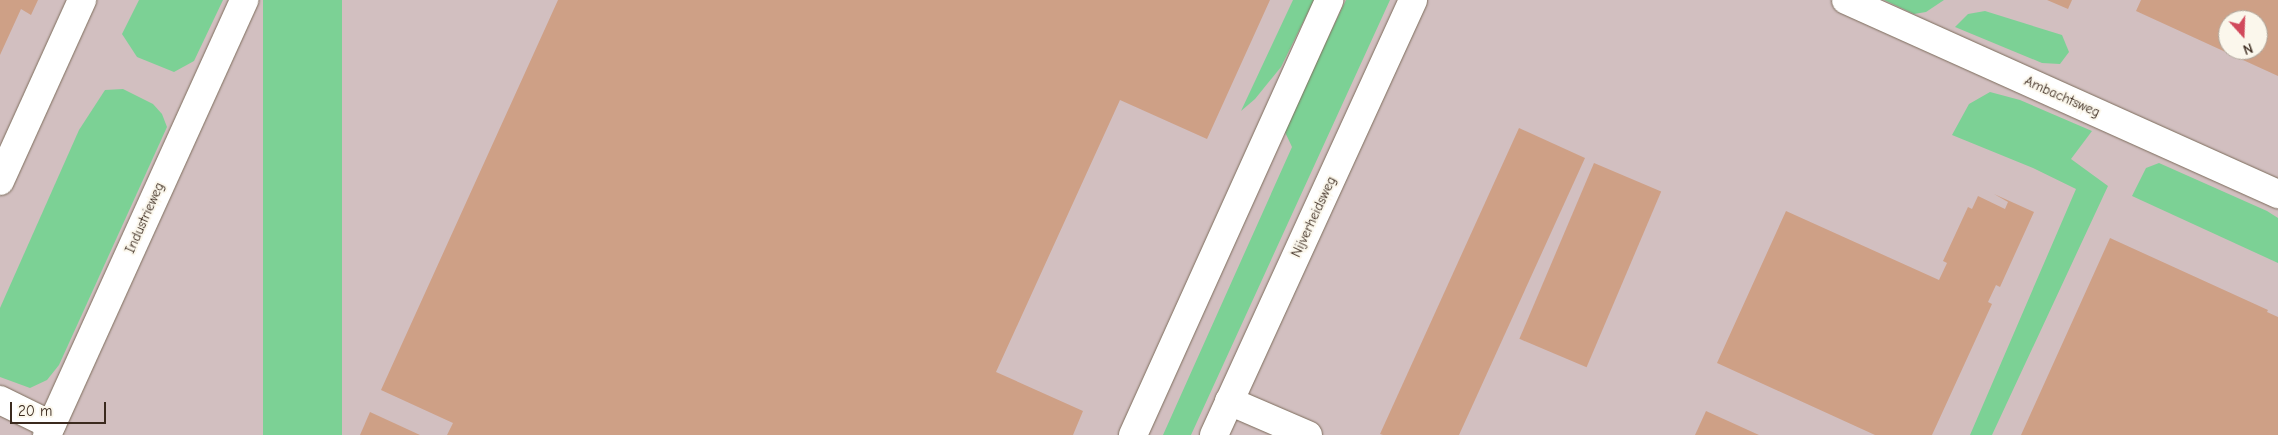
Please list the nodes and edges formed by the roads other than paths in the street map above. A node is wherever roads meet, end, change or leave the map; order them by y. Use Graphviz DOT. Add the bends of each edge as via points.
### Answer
graph roads {
  1 [pos="82,0"];
  2 [pos="244,0"];
  3 [pos="1329,0"];
  4 [pos="1413,0"];
  5 [pos="1846,0"];
  6 [pos="0,181"];
  7 [pos="2278,194"];
  8 [pos="0,400"];
  9 [pos="1229,401"];
  10 [pos="49,430"];
  11 [pos="1133,435"];
  12 [pos="1214,435"];
  13 [pos="1308,435"];
  1 -- 6 [label="street"];
  2 -- 10 [label="street, Industrieweg"];
  3 -- 11 [label="street"];
  4 -- 9 [label="street, Nijverheidsweg"];
  5 -- 7 [label="street, Ambachtsweg"];
  8 -- 10 [label="street"];
  9 -- 12 [label="street, Nijverheidsweg"];
  9 -- 13 [label="street"];
}
